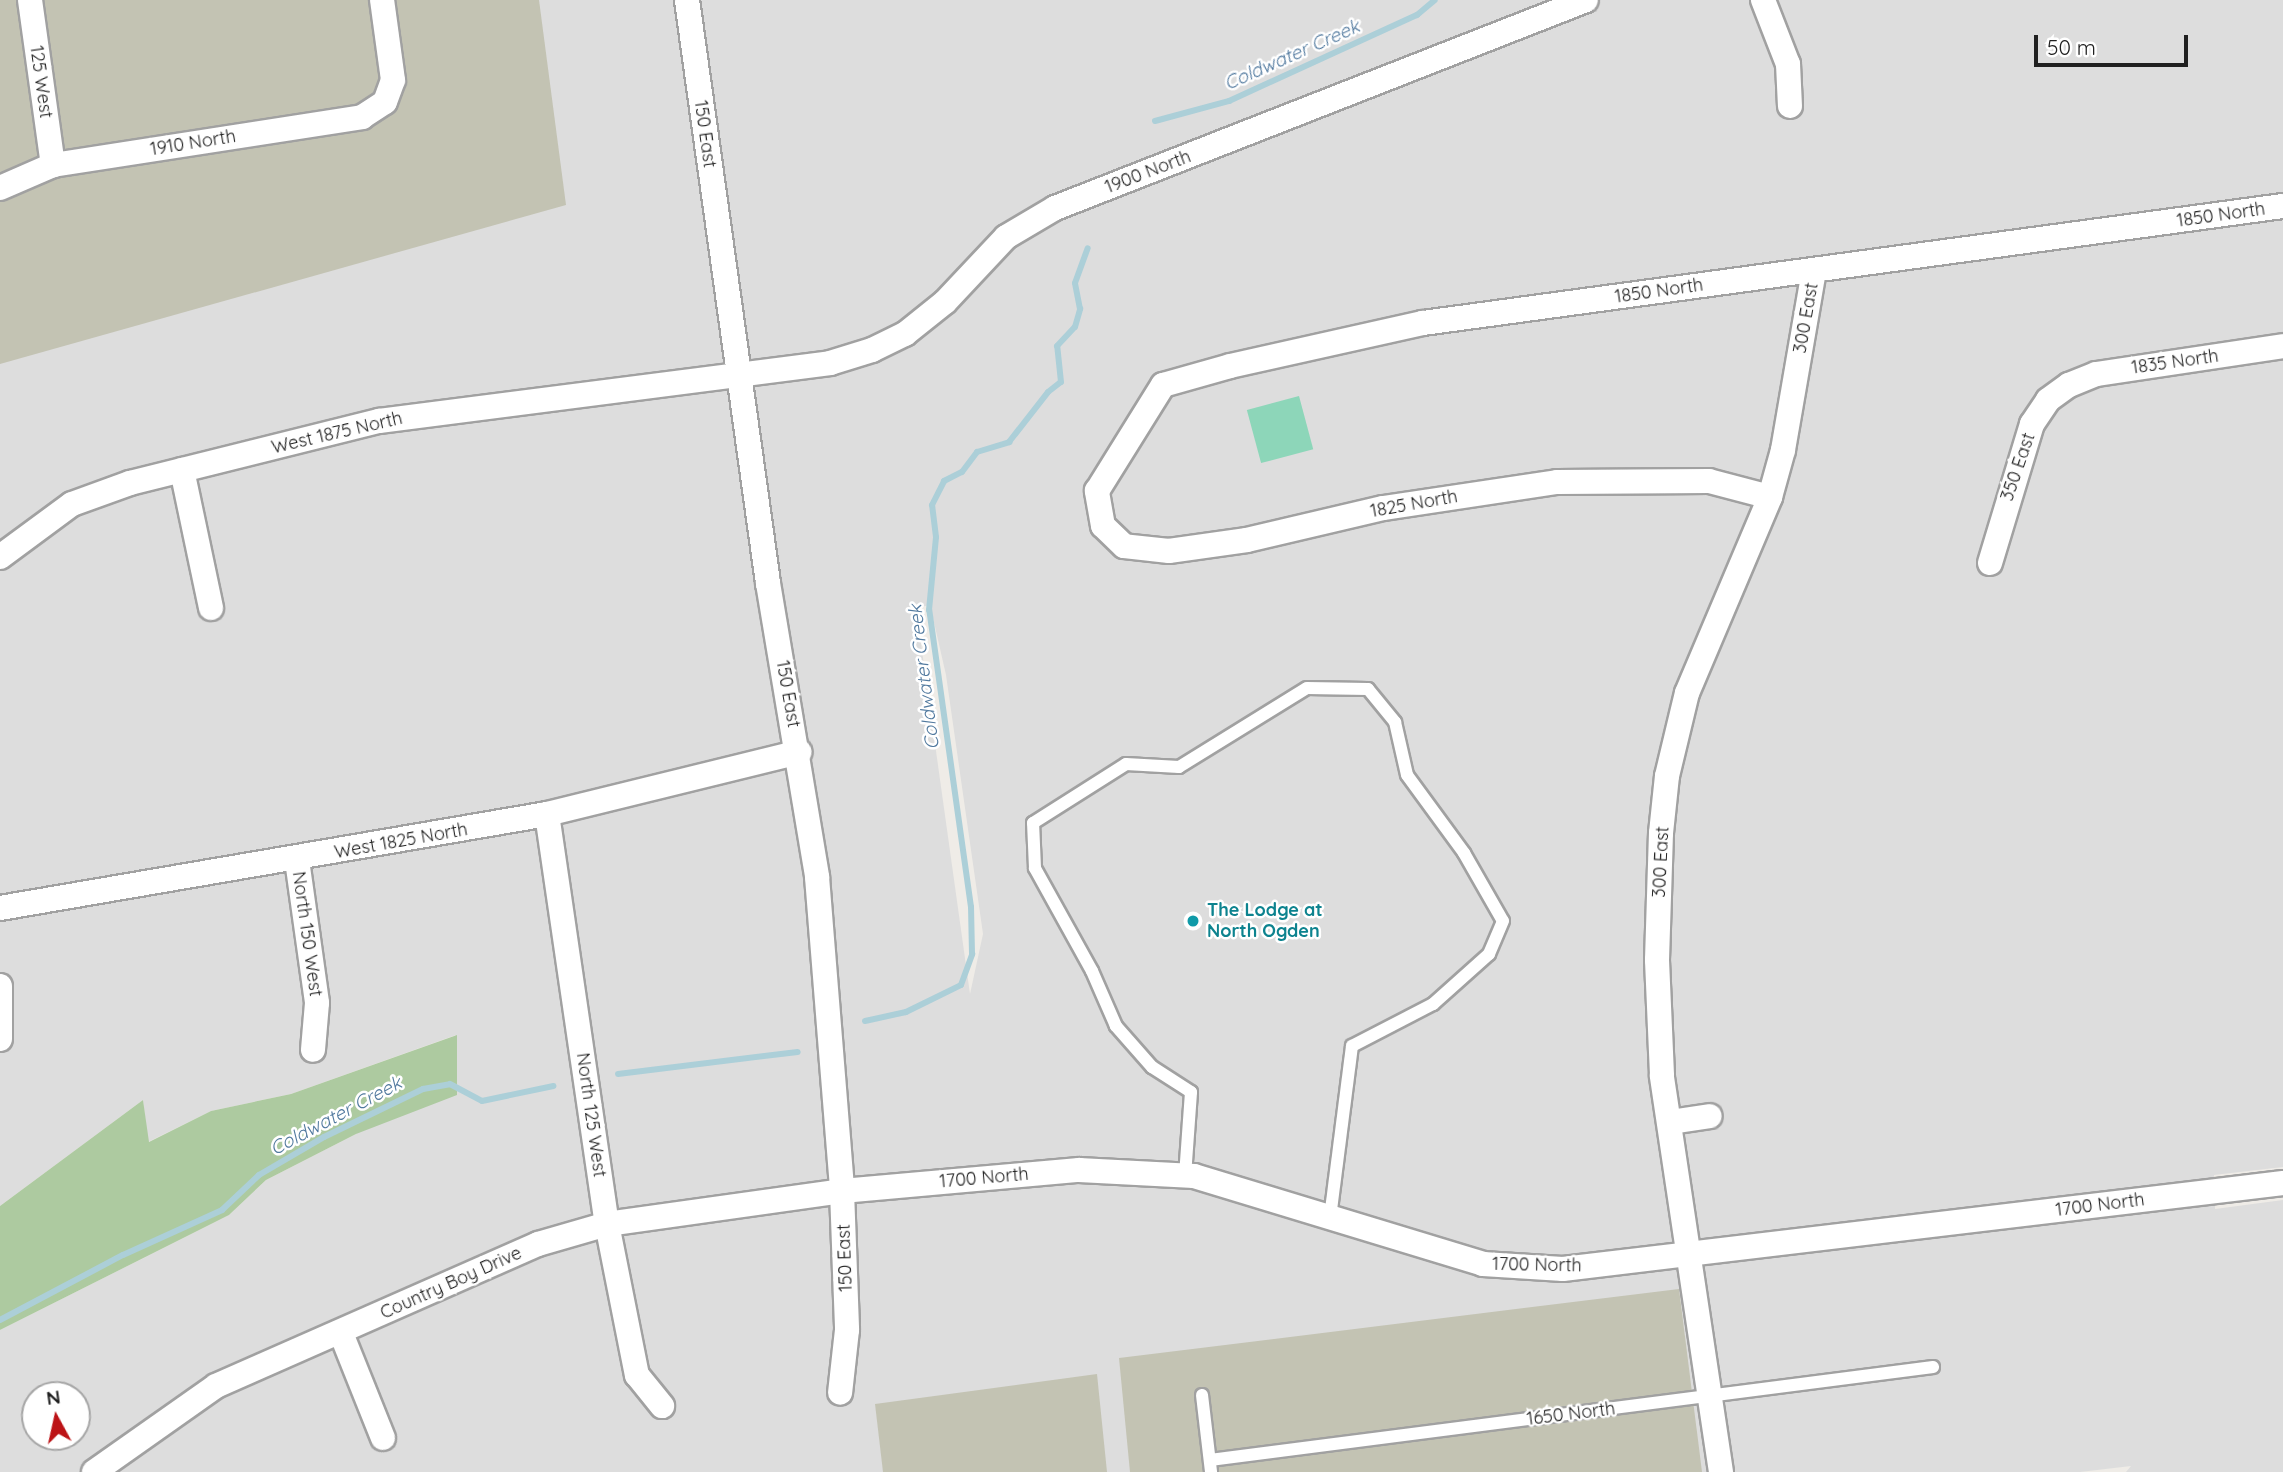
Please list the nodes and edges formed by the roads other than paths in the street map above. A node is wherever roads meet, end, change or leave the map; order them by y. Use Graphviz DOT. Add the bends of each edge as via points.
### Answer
graph roads {
  1 [pos="30,0"];
  2 [pos="382,0"];
  3 [pos="687,0"];
  4 [pos="1586,0"];
  5 [pos="1763,0"];
  6 [pos="1790,106"];
  7 [pos="53,165"];
  8 [pos="0,188"];
  9 [pos="2283,206"];
  10 [pos="1814,271"];
  11 [pos="2283,346"];
  12 [pos="739,374"];
  13 [pos="2069,385"];
  14 [pos="182,470"];
  15 [pos="1097,491"];
  16 [pos="1770,497"];
  17 [pos="0,557"];
  18 [pos="1990,563"];
  19 [pos="211,608"];
  20 [pos="799,752"];
  21 [pos="547,814"];
  22 [pos="297,860"];
  23 [pos="0,908"];
  24 [pos="0,986"];
  25 [pos="0,1039"];
  26 [pos="313,1050"];
  27 [pos="1710,1116"];
  28 [pos="1670,1122"];
  29 [pos="1185,1176"];
  30 [pos="2283,1183"];
  31 [pos="842,1191"];
  32 [pos="1330,1218"];
  33 [pos="607,1224"];
  34 [pos="1690,1254"];
  35 [pos="341,1333"];
  36 [pos="1933,1367"];
  37 [pos="840,1392"];
  38 [pos="1202,1395"];
  39 [pos="1710,1396"];
  40 [pos="662,1406"];
  41 [pos="383,1438"];
  42 [pos="1210,1466"];
  43 [pos="94,1472"];
  44 [pos="1721,1472"];
  1 -- 7 [label="street, 125 West"];
  2 -- 7 [label="street, 1910 North" via="393,80 385,102 362,117"];
  3 -- 12 [label="street, 150 East"];
  4 -- 12 [label="street, 1900 North" via="1055,208 1006,237 945,302 905,334 872,350 831,363"];
  5 -- 6 [label="street" via="1788,64"];
  7 -- 8 [label="street, 1910 North"];
  9 -- 10 [label="street, 1850 North"];
  10 -- 15 [label="street, 1850 North" via="1423,323 1163,385"];
  10 -- 16 [label="street, 300 East" via="1783,450"];
  11 -- 13 [label="street, 1835 North" via="2096,374"];
  12 -- 14 [label="street, West 1875 North" via="379,421"];
  12 -- 20 [label="street, 150 East" via="768,583"];
  13 -- 18 [label="street, 350 East" via="2048,400 2032,424"];
  14 -- 17 [label="street, West 1875 North" via="72,505"];
  14 -- 19 [label="street"];
  15 -- 16 [label="street, 1825 North" via="1103,526 1124,545 1169,551 1247,540 1383,508 1557,482 1709,481"];
  16 -- 28 [label="street, 300 East" via="1687,693 1667,776 1657,960 1662,1075"];
  20 -- 21 [label="street, West 1825 North"];
  20 -- 31 [label="street, 150 East" via="817,877"];
  21 -- 22 [label="street, West 1825 North"];
  21 -- 33 [label="street, North 125 West"];
  22 -- 23 [label="street, West 1825 North"];
  22 -- 26 [label="street, North 150 West" via="317,1003"];
  24 -- 25 [label="street"];
  27 -- 28 [label="street"];
  28 -- 34 [label="street, 300 East"];
  29 -- 31 [label="street, 1700 North" via="1079,1170"];
  29 -- 32 [label="street, 1700 North"];
  29 -- 32 [label="lane" via="1191,1092 1152,1067 1116,1026 1092,971 1035,868 1033,823 1126,764 1179,767 1307,688 1368,689 1395,722 1406,775 1464,853 1503,920 1489,954 1433,1004 1352,1046"];
  30 -- 34 [label="street, 1700 North"];
  31 -- 33 [label="street, Country Boy Drive"];
  31 -- 37 [label="street, 150 East" via="848,1330"];
  32 -- 34 [label="street, 1700 North" via="1483,1264 1563,1269"];
  33 -- 35 [label="street, Country Boy Drive" via="538,1244"];
  33 -- 40 [label="street, North 125 West" via="637,1375"];
  34 -- 39 [label="street, 300 East"];
  35 -- 41 [label="street"];
  35 -- 43 [label="street, Country Boy Drive" via="216,1386"];
  36 -- 39 [label="lane, 1650 North"];
  38 -- 42 [label="lane"];
  39 -- 42 [label="lane, 1650 North"];
  39 -- 44 [label="street, 300 East"];
}
